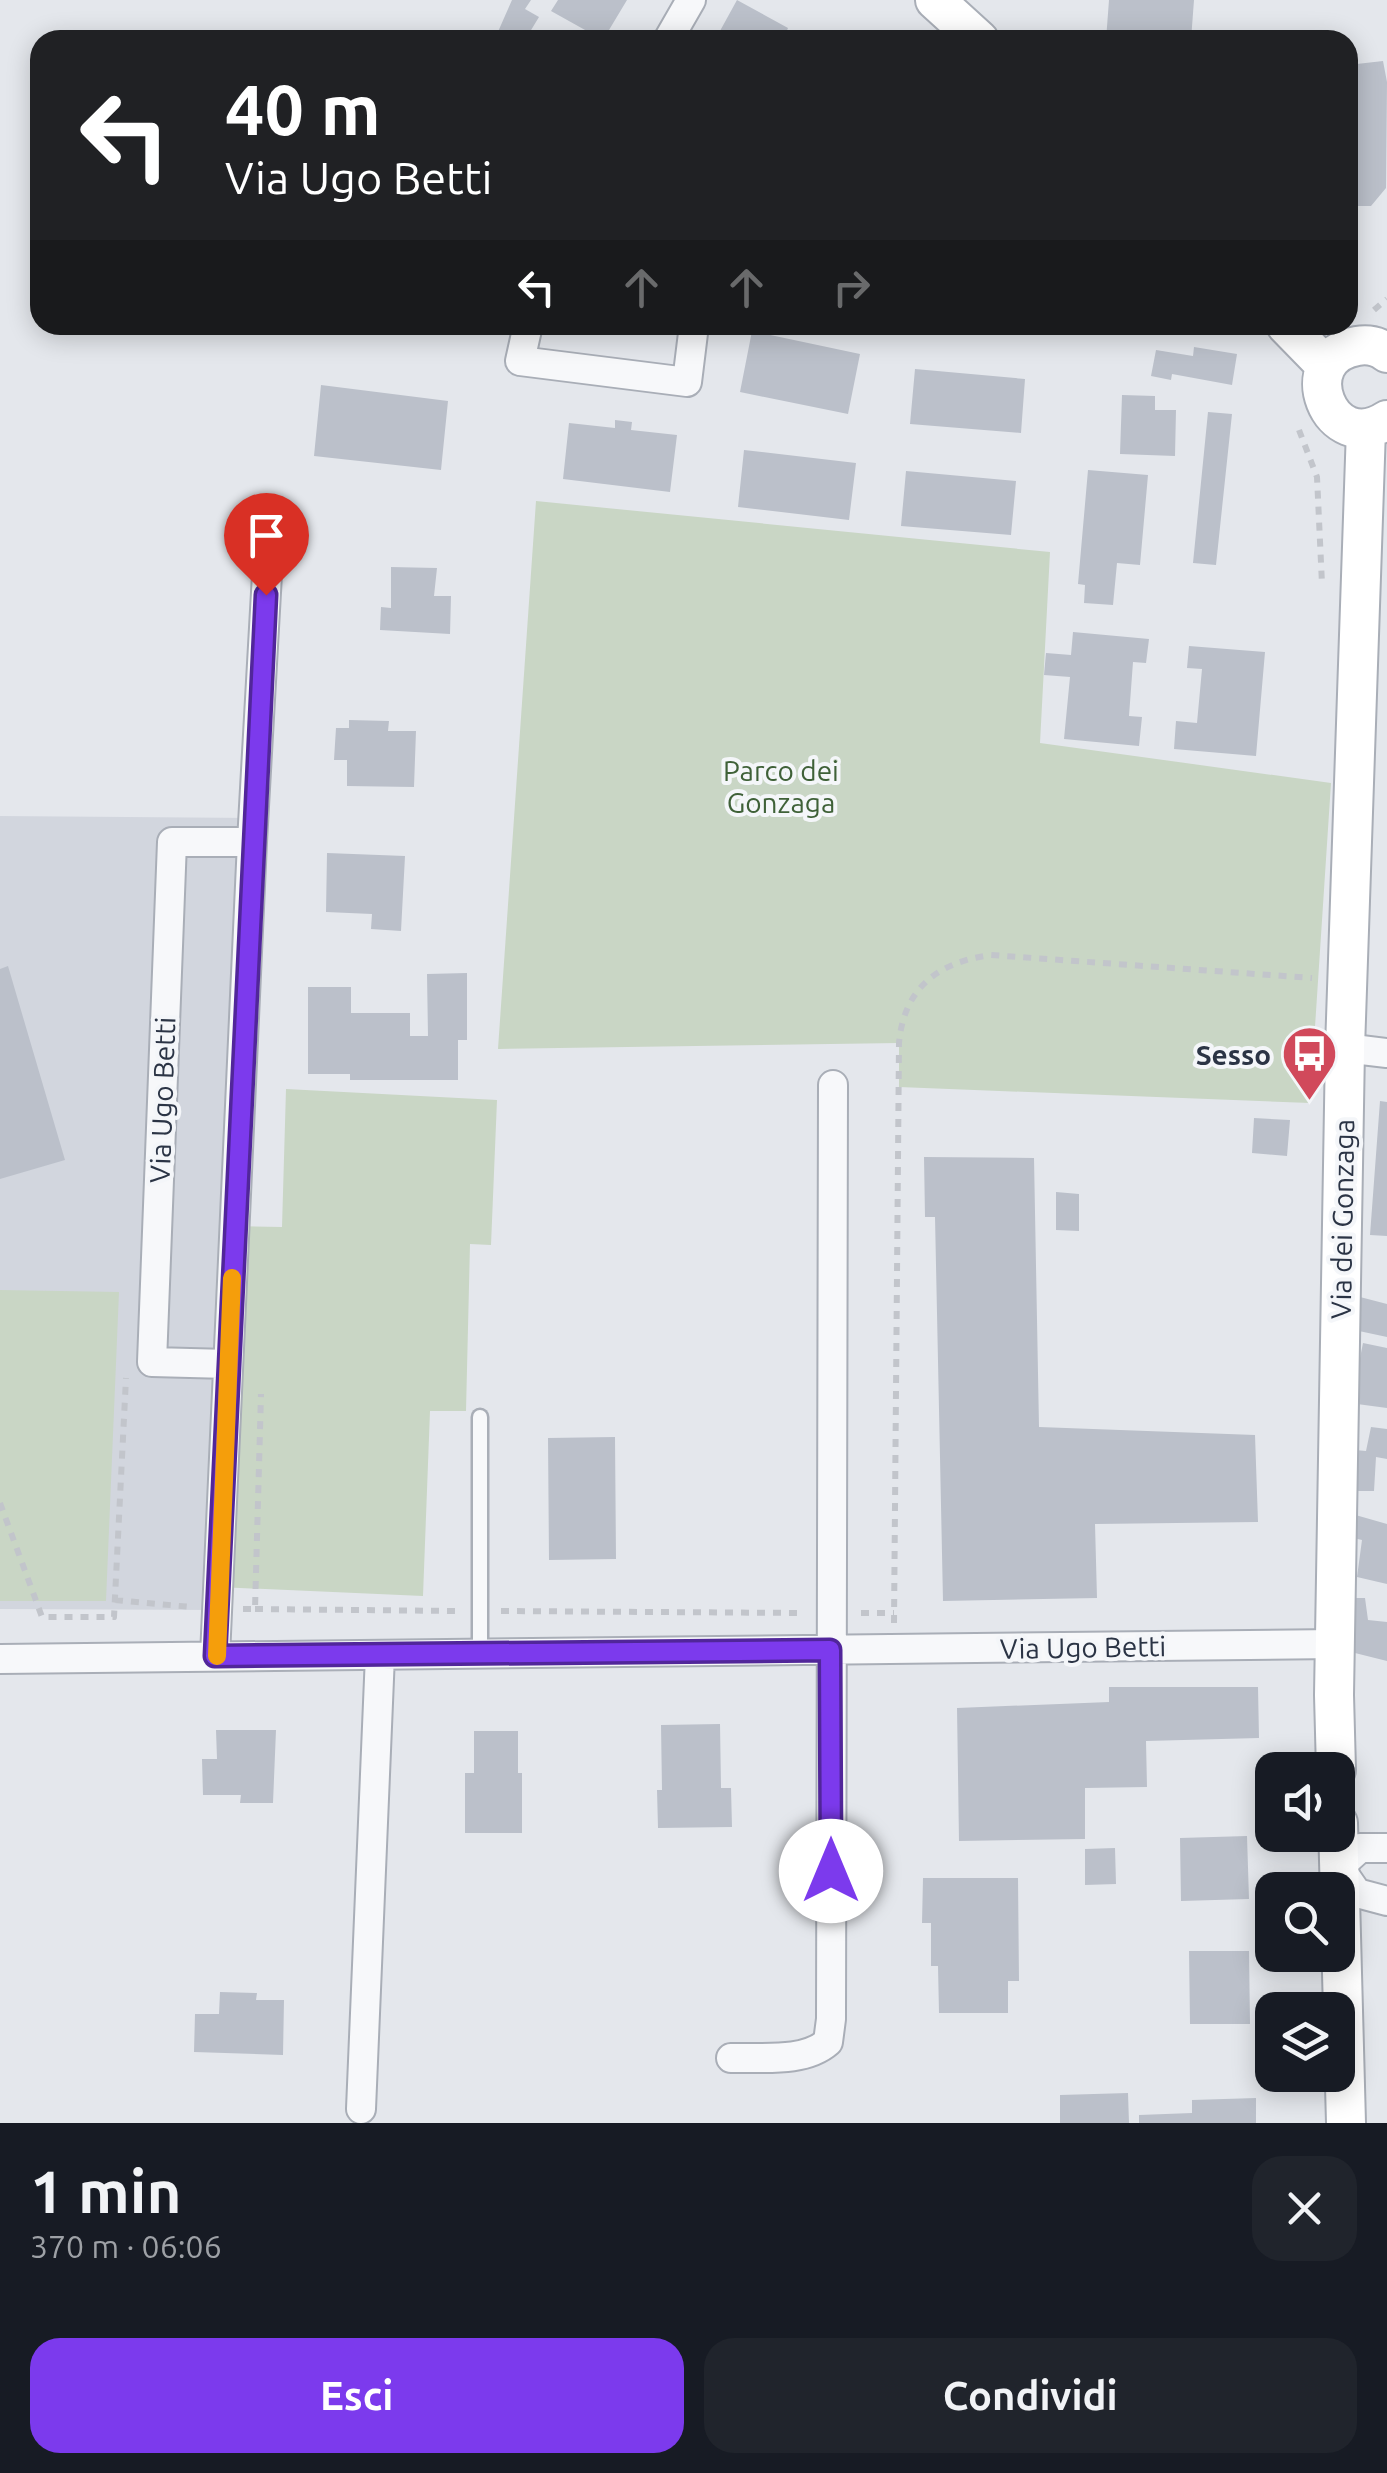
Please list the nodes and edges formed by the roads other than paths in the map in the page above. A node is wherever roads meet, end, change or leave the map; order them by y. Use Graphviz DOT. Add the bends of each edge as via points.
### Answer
graph roads {
  1 [pos="691,0"];
  2 [pos="935,0"];
  3 [pos="674,30"];
  4 [pos="968,30"];
  5 [pos="526,335"];
  6 [pos="693,335"];
  7 [pos="1296,335"];
  8 [pos="1385,346"];
  9 [pos="1326,366"];
  10 [pos="1376,425"];
  11 [pos="270,521"];
  12 [pos="252,842"];
  13 [pos="1345,1048"];
  14 [pos="1387,1052"];
  15 [pos="833,1086"];
  16 [pos="228,1364"];
  17 [pos="480,1417"];
  18 [pos="1336,1644"];
  19 [pos="830,1650"];
  20 [pos="480,1653"];
  21 [pos="380,1654"];
  22 [pos="215,1656"];
  23 [pos="0,1659"];
  24 [pos="1336,1752"];
  25 [pos="1387,1848"];
  26 [pos="1339,1852"];
  27 [pos="1339,1867"];
  28 [pos="1387,1901"];
  29 [pos="731,2058"];
  30 [pos="361,2109"];
  31 [pos="1346,2123"];
  1 -- 3 [label="street"];
  2 -- 4 [label="main road"];
  5 -- 6 [label="street" via="520,361 687,382"];
  7 -- 9 [label="main road"];
  8 -- 9 [label="main road" via="1350,347"];
  9 -- 10 [label="main road, Via dei Gonzaga" via="1321,384 1334,416 1348,426"];
  10 -- 13 [label="main road, Via dei Gonzaga"];
  11 -- 12 [label="street"];
  12 -- 16 [label="street"];
  12 -- 16 [label="street, Via Ugo Betti" via="172,842 152,1362"];
  13 -- 14 [label="street"];
  13 -- 18 [label="main road, Via dei Gonzaga"];
  15 -- 19 [label="street"];
  16 -- 22 [label="street"];
  17 -- 20 [label="lane"];
  18 -- 19 [label="street, Via Ugo Betti"];
  18 -- 24 [label="main road, Via dei Gonzaga"];
  19 -- 20 [label="street, Via Ugo Betti"];
  19 -- 29 [label="street" via="828,2042 798,2056"];
  20 -- 21 [label="street, Via Ugo Betti"];
  21 -- 22 [label="street, Via Ugo Betti"];
  21 -- 30 [label="street"];
  22 -- 23 [label="street, Via Ugo Betti"];
  25 -- 27 [label="street" via="1360,1848"];
  26 -- 27 [label="main road"];
  27 -- 28 [label="street" via="1358,1893"];
  27 -- 31 [label="main road"];
}
